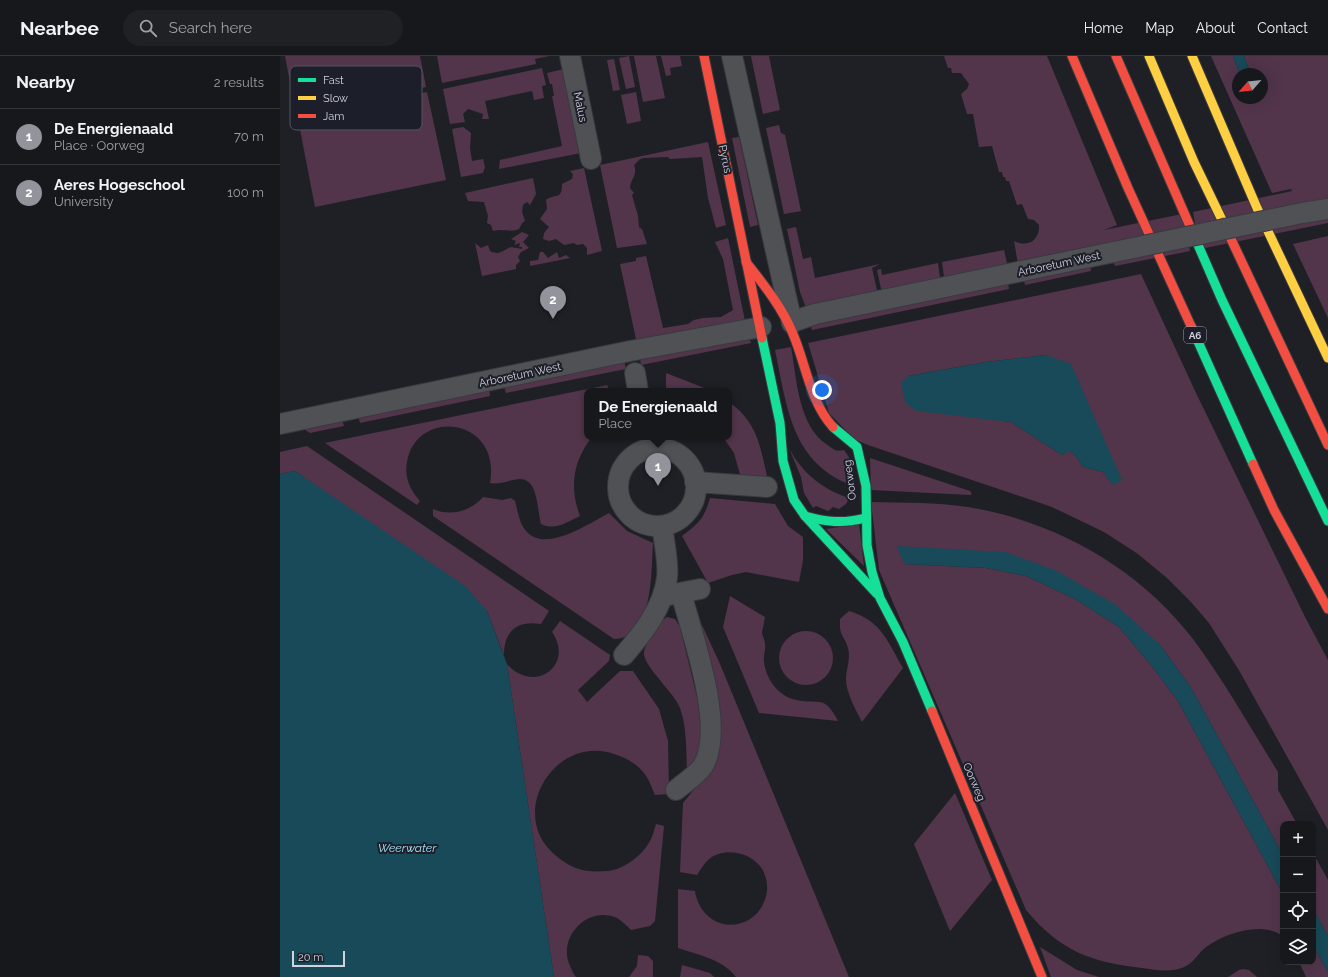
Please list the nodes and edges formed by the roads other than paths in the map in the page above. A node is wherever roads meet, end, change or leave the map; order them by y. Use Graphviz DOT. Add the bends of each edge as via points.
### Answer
graph roads {
  1 [pos="570,56"];
  2 [pos="704,56"];
  3 [pos="732,56"];
  4 [pos="1072,56"];
  5 [pos="1116,56"];
  6 [pos="1149,56"];
  7 [pos="1192,56"];
  8 [pos="591,159"];
  9 [pos="1328,209"];
  10 [pos="777,256"];
  11 [pos="746,262"];
  12 [pos="767,289"];
  13 [pos="794,331"];
  14 [pos="762,336"];
  15 [pos="1328,358"];
  16 [pos="280,424"];
  17 [pos="648,443"];
  18 [pos="1328,445"];
  19 [pos="695,482"];
  20 [pos="767,487"];
  21 [pos="805,516"];
  22 [pos="865,518"];
  23 [pos="1328,521"];
  24 [pos="662,526"];
  25 [pos="700,589"];
  26 [pos="671,595"];
  27 [pos="880,598"];
  28 [pos="1328,609"];
  29 [pos="624,655"];
  30 [pos="676,790"];
  31 [pos="1042,977"];
  1 -- 8 [label="street, Malus"];
  2 -- 11 [label="main road, Pyrus"];
  3 -- 10 [label="street"];
  4 -- 28 [label="main road, A6" via="1128,188 1274,510"];
  5 -- 23 [label="main road" via="1222,300"];
  6 -- 18 [label="main road" via="1194,162"];
  7 -- 15 [label="main road" via="1286,272"];
  9 -- 13 [label="street, Arboretum West, bridge" via="815,314"];
  10 -- 12 [label="street"];
  10 -- 13 [label="street"];
  11 -- 12 [label="main road, Pyrus"];
  11 -- 14 [label="main road, Pyrus"];
  12 -- 13 [label="main road, Pyrus"];
  12 -- 14 [label="street" via="762,305"];
  13 -- 22 [label="main road, Oorweg" via="816,400 828,422 840,435 857,447 866,486"];
  14 -- 16 [label="street, Arboretum West" via="630,351"];
  14 -- 21 [label="main road, Oorweg" via="780,423 783,462 794,500"];
  17 -- 19 [label="street" via="679,456 692,472"];
  17 -- 24 [label="street" via="626,463 621,472 618,490 620,500 629,515 644,524"];
  19 -- 20 [label="street"];
  19 -- 24 [label="street" via="695,493 687,512 671,524"];
  21 -- 22 [label="main road" via="845,524"];
  21 -- 27 [label="main road, Oorweg"];
  22 -- 27 [label="main road, Oorweg" via="867,545"];
  24 -- 26 [label="street"];
  25 -- 26 [label="street"];
  26 -- 29 [label="street"];
  26 -- 30 [label="street" via="708,692 712,736 703,766"];
  27 -- 31 [label="main road, Oorweg" via="903,642"];
}
